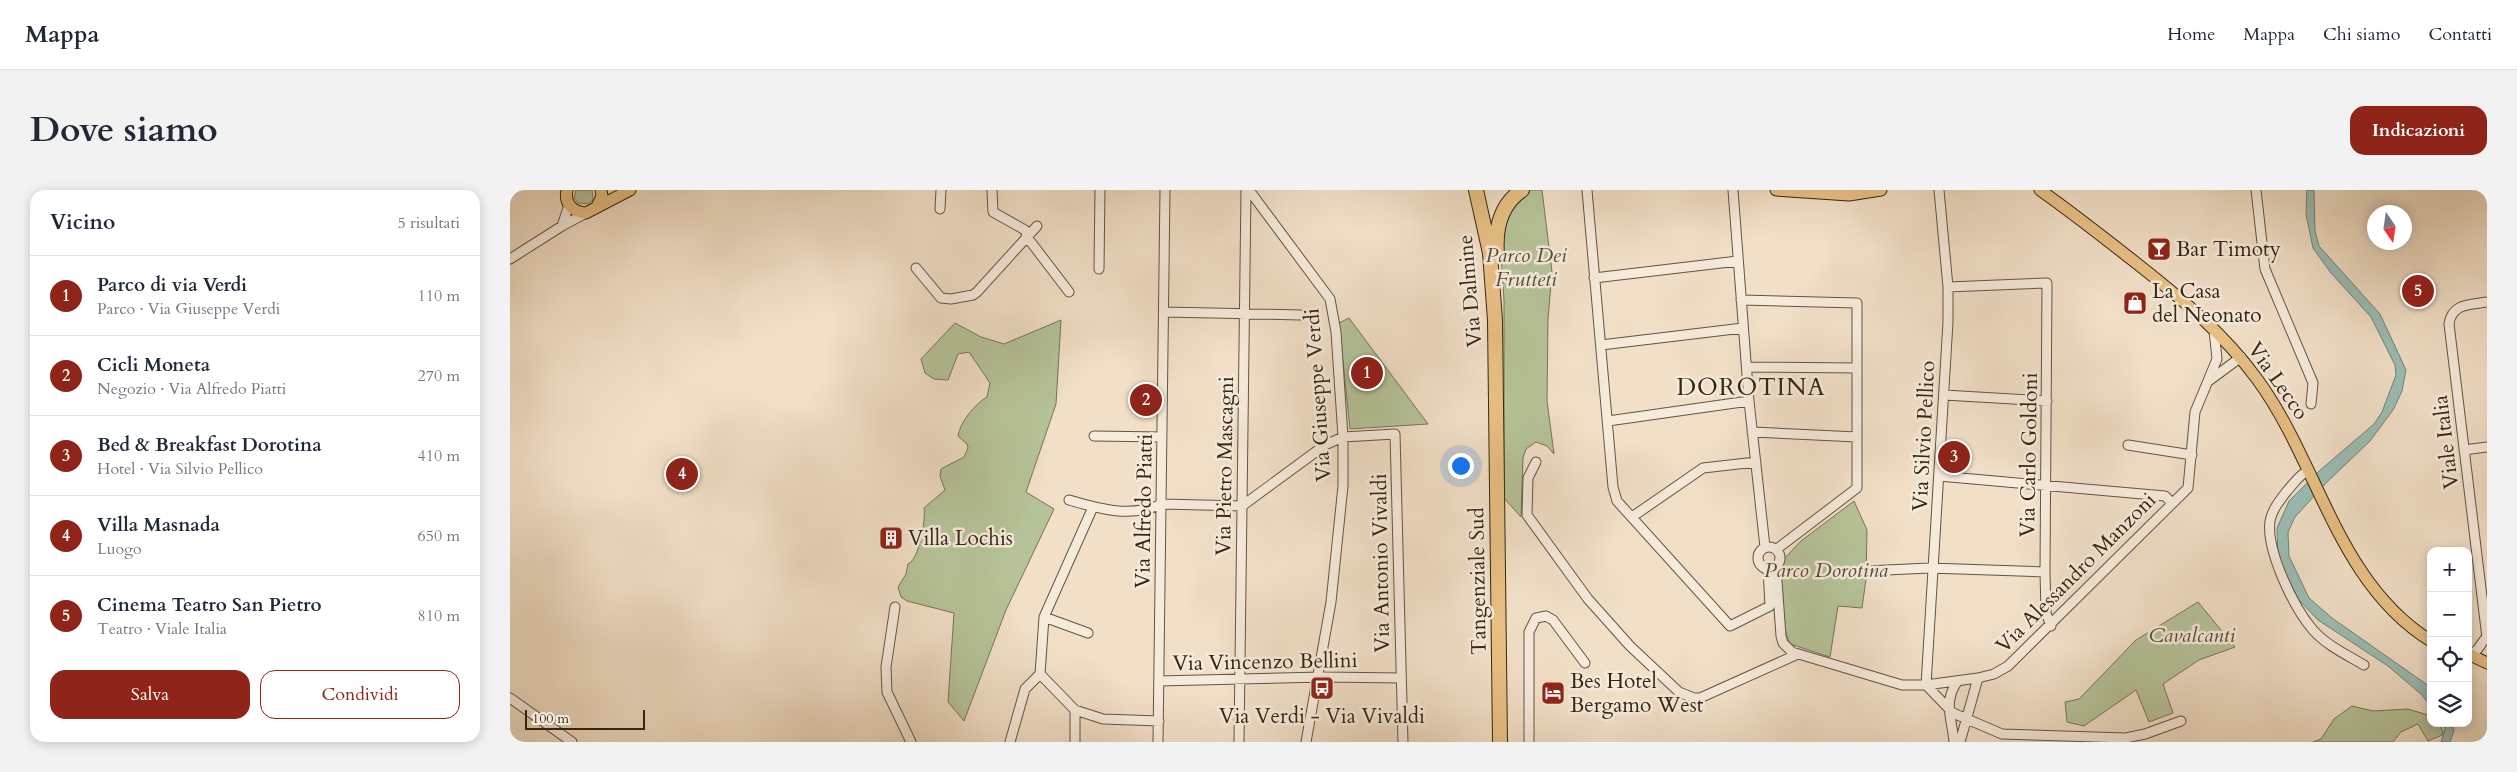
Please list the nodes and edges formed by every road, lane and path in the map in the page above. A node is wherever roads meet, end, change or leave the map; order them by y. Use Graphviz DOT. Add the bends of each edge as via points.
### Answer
graph roads {
  1 [pos="601,190"];
  2 [pos="630,190"];
  3 [pos="941,190"];
  4 [pos="992,190"];
  5 [pos="1100,190"];
  6 [pos="1165,190"];
  7 [pos="1247,190"];
  8 [pos="1476,190"];
  9 [pos="1522,190"];
  10 [pos="1587,190"];
  11 [pos="1733,190"];
  12 [pos="1776,190"];
  13 [pos="1881,190"];
  14 [pos="1939,190"];
  15 [pos="2040,190"];
  16 [pos="2256,190"];
  17 [pos="564,195"];
  18 [pos="597,207"];
  19 [pos="940,210"];
  20 [pos="586,213"];
  21 [pos="562,226"];
  22 [pos="1037,226"];
  23 [pos="1027,237"];
  24 [pos="510,260"];
  25 [pos="1738,260"];
  26 [pos="916,268"];
  27 [pos="1099,269"];
  28 [pos="1594,278"];
  29 [pos="1948,288"];
  30 [pos="1069,292"];
  31 [pos="1741,300"];
  32 [pos="2487,302"];
  33 [pos="1164,312"];
  34 [pos="1244,314"];
  35 [pos="1302,315"];
  36 [pos="2213,327"];
  37 [pos="1743,328"];
  38 [pos="1602,345"];
  39 [pos="2241,357"];
  40 [pos="1746,367"];
  41 [pos="1857,368"];
  42 [pos="2210,380"];
  43 [pos="1944,395"];
  44 [pos="1749,402"];
  45 [pos="2047,402"];
  46 [pos="2311,404"];
  47 [pos="1497,420"];
  48 [pos="1608,421"];
  49 [pos="1752,432"];
  50 [pos="1094,436"];
  51 [pos="1344,437"];
  52 [pos="1857,437"];
  53 [pos="1162,438"];
  54 [pos="2128,445"];
  55 [pos="2487,447"];
  56 [pos="2464,450"];
  57 [pos="2192,455"];
  58 [pos="1536,462"];
  59 [pos="1756,462"];
  60 [pos="2309,470"];
  61 [pos="1939,476"];
  62 [pos="2046,484"];
  63 [pos="1068,500"];
  64 [pos="2176,500"];
  65 [pos="1162,504"];
  66 [pos="1242,506"];
  67 [pos="1093,507"];
  68 [pos="1632,517"];
  69 [pos="1765,547"];
  70 [pos="1777,549"];
  71 [pos="1772,568"];
  72 [pos="1933,569"];
  73 [pos="1866,571"];
  74 [pos="2045,572"];
  75 [pos="895,607"];
  76 [pos="1044,617"];
  77 [pos="2051,626"];
  78 [pos="1088,633"];
  79 [pos="2487,637"];
  80 [pos="2427,639"];
  81 [pos="1798,654"];
  82 [pos="2472,654"];
  83 [pos="2472,658"];
  84 [pos="2472,659"];
  85 [pos="1585,663"];
  86 [pos="2487,663"];
  87 [pos="2364,665"];
  88 [pos="2487,670"];
  89 [pos="1040,674"];
  90 [pos="1317,678"];
  91 [pos="1401,678"];
  92 [pos="1978,678"];
  93 [pos="1239,680"];
  94 [pos="1159,682"];
  95 [pos="1957,682"];
  96 [pos="1926,685"];
  97 [pos="510,698"];
  98 [pos="1948,709"];
  99 [pos="1075,710"];
  100 [pos="1968,717"];
  101 [pos="1159,721"];
  102 [pos="2181,721"];
  103 [pos="572,742"];
  104 [pos="911,742"];
  105 [pos="1010,742"];
  106 [pos="1075,742"];
  107 [pos="1158,742"];
  108 [pos="1239,742"];
  109 [pos="1306,742"];
  110 [pos="1403,742"];
  111 [pos="1500,742"];
  112 [pos="1529,742"];
  113 [pos="1954,742"];
  114 [pos="1960,742"];
  1 -- 18 [label="main road"];
  2 -- 18 [label="main road"];
  3 -- 19 [label="street"];
  4 -- 23 [label="street" via="994,212 1025,230"];
  5 -- 27 [label="street"];
  6 -- 33 [label="street, Via Alfredo Piatti"];
  7 -- 34 [label="street, Via Pietro Mascagni"];
  7 -- 51 [label="street, Via Giuseppe Verdi" via="1330,299 1336,332"];
  8 -- 47 [label="highway, Via Dalmine" via="1490,254 1493,286"];
  9 -- 47 [label="highway" via="1502,212 1496,237 1501,309"];
  10 -- 28 [label="street"];
  11 -- 25 [label="street"];
  12 -- 13 [label="main road" via="1849,195"];
  14 -- 29 [label="street, Via Silvio Pellico"];
  15 -- 36 [label="main road, Via Lecco"];
  16 -- 46 [label="street" via="2265,269 2313,383"];
  17 -- 20 [label="main road" via="574,210"];
  17 -- 21 [label="street"];
  18 -- 20 [label="main road"];
  20 -- 21 [label="street"];
  21 -- 24 [label="street"];
  22 -- 23 [label="street"];
  23 -- 26 [label="street" via="973,295 941,298"];
  23 -- 30 [label="street"];
  25 -- 28 [label="street"];
  25 -- 31 [label="street"];
  28 -- 38 [label="street"];
  29 -- 43 [label="street, Via Silvio Pellico"];
  29 -- 45 [label="street, Via Carlo Goldoni" via="2047,283"];
  31 -- 37 [label="street"];
  31 -- 41 [label="street" via="1857,303"];
  32 -- 56 [label="street, Viale Italia" via="2459,306 2453,312 2450,324"];
  33 -- 34 [label="street"];
  33 -- 53 [label="street, Via Alfredo Piatti"];
  34 -- 35 [label="street"];
  34 -- 66 [label="street, Via Pietro Mascagni"];
  36 -- 39 [label="main road, Via Lecco"];
  36 -- 42 [label="street, Via Alessandro Manzoni" via="2217,358"];
  37 -- 38 [label="street"];
  37 -- 40 [label="street"];
  38 -- 48 [label="street"];
  39 -- 42 [label="street"];
  39 -- 60 [label="main road, Via Lecco" via="2277,407"];
  40 -- 41 [label="street"];
  40 -- 44 [label="street"];
  41 -- 52 [label="street"];
  42 -- 57 [label="street, Via Alessandro Manzoni" via="2195,412"];
  43 -- 45 [label="street"];
  43 -- 61 [label="street, Via Silvio Pellico"];
  44 -- 48 [label="street"];
  44 -- 49 [label="street"];
  45 -- 62 [label="street, Via Carlo Goldoni"];
  47 -- 111 [label="highway, Tangenziale Sud"];
  48 -- 68 [label="street" via="1614,494"];
  49 -- 52 [label="street"];
  49 -- 59 [label="street"];
  50 -- 53 [label="street"];
  51 -- 66 [label="street" via="1325,445"];
  51 -- 90 [label="street, Via Giuseppe Verdi" via="1339,543"];
  51 -- 91 [label="street, Via Antonio Vivaldi" via="1395,434"];
  52 -- 70 [label="street" via="1857,488"];
  53 -- 65 [label="street, Via Alfredo Piatti"];
  54 -- 57 [label="street"];
  55 -- 56 [label="street"];
  56 -- 79 [label="street, Viale Italia"];
  57 -- 64 [label="street, Via Alessandro Manzoni" via="2188,488"];
  58 -- 81 [label="street" via="1528,478 1527,515 1588,599 1630,646 1679,692 1700,698"];
  59 -- 68 [label="street" via="1703,468"];
  59 -- 69 [label="street"];
  60 -- 80 [label="main road, Via Lecco" via="2357,566 2410,628"];
  60 -- 87 [label="street" via="2296,481 2273,511 2272,549 2295,601 2313,630"];
  61 -- 62 [label="street"];
  61 -- 72 [label="street, Via Silvio Pellico"];
  62 -- 64 [label="street" via="2164,496"];
  62 -- 74 [label="street, Via Carlo Goldoni"];
  63 -- 67 [label="street"];
  64 -- 77 [label="street, Via Alessandro Manzoni"];
  65 -- 66 [label="street"];
  65 -- 67 [label="street" via="1123,513"];
  65 -- 94 [label="street, Via Alfredo Piatti"];
  66 -- 93 [label="street, Via Pietro Mascagni"];
  67 -- 76 [label="street"];
  68 -- 71 [label="street" via="1730,626 1770,606"];
  69 -- 70 [label="street"];
  69 -- 71 [label="street" via="1760,550 1758,561 1761,566"];
  70 -- 71 [label="street" via="1781,558"];
  71 -- 81 [label="street, Via Alessandro Manzoni" via="1781,636 1788,649"];
  72 -- 73 [label="street"];
  72 -- 74 [label="street"];
  72 -- 96 [label="street, Via Silvio Pellico"];
  74 -- 77 [label="street, Via Carlo Goldoni" via="2046,613"];
  75 -- 104 [label="street" via="886,667 887,692"];
  76 -- 78 [label="street"];
  76 -- 89 [label="street"];
  77 -- 92 [label="street, Via Alessandro Manzoni" via="2008,666"];
  79 -- 82 [label="street, Viale Italia"];
  81 -- 96 [label="street, Via Alessandro Manzoni" via="1902,685"];
  83 -- 86 [label="main road"];
  84 -- 88 [label="main road"];
  85 -- 112 [label="street" via="1553,620 1546,616 1536,618 1529,632"];
  89 -- 99 [label="street"];
  89 -- 105 [label="street" via="1025,689"];
  90 -- 91 [label="street, Via Vincenzo Bellini"];
  90 -- 93 [label="street, Via Vincenzo Bellini"];
  90 -- 109 [label="street, Via Giuseppe Verdi"];
  91 -- 110 [label="street, Via Antonio Vivaldi"];
  92 -- 95 [label="street, Via Alessandro Manzoni"];
  92 -- 100 [label="street"];
  93 -- 94 [label="street, Via Vincenzo Bellini"];
  93 -- 108 [label="street, Via Pietro Mascagni"];
  94 -- 101 [label="street, Via Alfredo Piatti"];
  95 -- 96 [label="street, Via Alessandro Manzoni"];
  95 -- 98 [label="street"];
  96 -- 98 [label="street"];
  97 -- 103 [label="street"];
  98 -- 100 [label="street"];
  98 -- 113 [label="street"];
  99 -- 101 [label="street" via="1103,719"];
  99 -- 106 [label="street"];
  100 -- 102 [label="street" via="2002,734 2126,738"];
  100 -- 114 [label="street"];
  101 -- 107 [label="street, Via Alfredo Piatti"];
}
